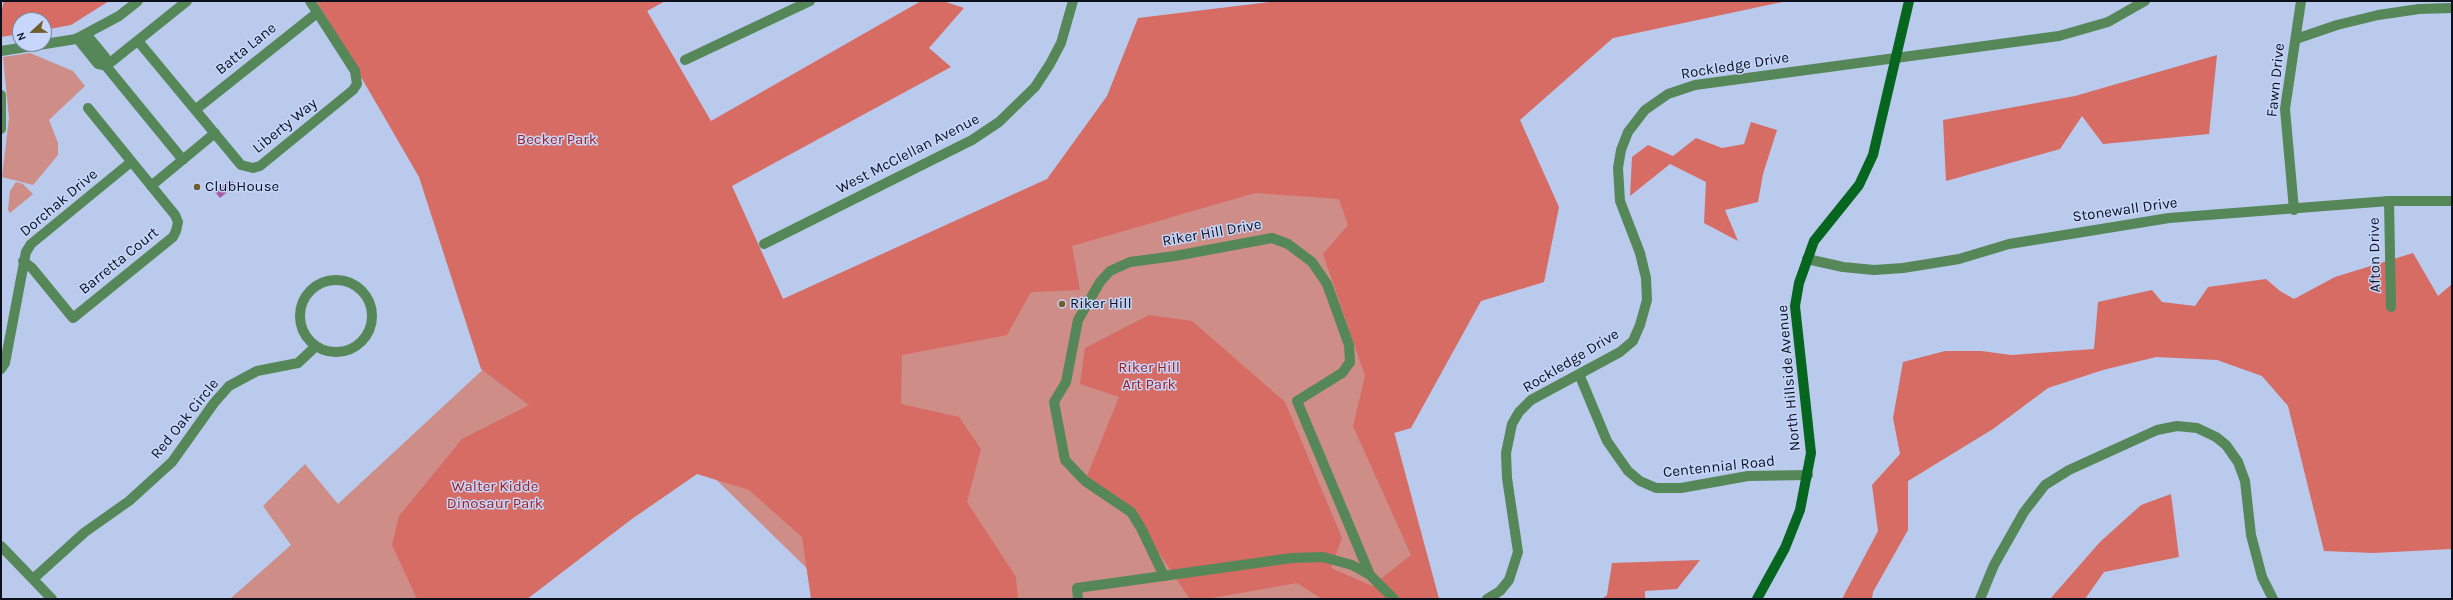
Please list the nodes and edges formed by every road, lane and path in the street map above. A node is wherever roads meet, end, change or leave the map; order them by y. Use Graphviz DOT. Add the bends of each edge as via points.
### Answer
graph roads {
  1 [pos="138,1"];
  2 [pos="186,1"];
  3 [pos="310,1"];
  4 [pos="810,1"];
  5 [pos="1073,1"];
  6 [pos="1909,1"];
  7 [pos="2145,1"];
  8 [pos="2301,1"];
  9 [pos="2452,8"];
  10 [pos="317,12"];
  11 [pos="81,36"];
  12 [pos="2296,39"];
  13 [pos="138,41"];
  14 [pos="1,52"];
  15 [pos="1896,59"];
  16 [pos="685,60"];
  17 [pos="106,66"];
  18 [pos="1,95"];
  19 [pos="88,108"];
  20 [pos="195,110"];
  21 [pos="1,130"];
  22 [pos="215,133"];
  23 [pos="183,160"];
  24 [pos="131,162"];
  25 [pos="151,186"];
  26 [pos="2389,201"];
  27 [pos="2452,201"];
  28 [pos="2294,210"];
  29 [pos="764,244"];
  30 [pos="1807,259"];
  31 [pos="23,262"];
  32 [pos="2391,307"];
  33 [pos="316,346"];
  34 [pos="1,369"];
  35 [pos="1579,374"];
  36 [pos="1808,475"];
  37 [pos="1,546"];
  38 [pos="1370,575"];
  39 [pos="1164,576"];
  40 [pos="33,580"];
  41 [pos="2271,598"];
  42 [pos="52,599"];
  43 [pos="1078,599"];
  44 [pos="1394,599"];
  45 [pos="1487,599"];
  46 [pos="1757,599"];
  47 [pos="1980,599"];
  1 -- 11 [label="street" via="118,16"];
  2 -- 13 [label="street"];
  3 -- 10 [label="street, Liberty Way"];
  4 -- 16 [label="street"];
  5 -- 29 [label="street, West McClellan Avenue" via="1061,44 1050,64 1035,87 999,122 972,140"];
  6 -- 15 [label="street, North Hillside Avenue"];
  7 -- 15 [label="street, Rockledge Drive" via="2108,22 2059,36"];
  8 -- 12 [label="street, Fawn Drive"];
  9 -- 12 [label="street" via="2419,9 2378,15"];
  10 -- 20 [label="street, Batta Lane"];
  10 -- 22 [label="street, Liberty Way" via="355,71 357,84 353,90 260,166 254,168 241,165"];
  11 -- 14 [label="street"];
  11 -- 17 [label="street" via="98,64"];
  12 -- 28 [label="street, Fawn Drive" via="2285,109"];
  13 -- 17 [label="street"];
  13 -- 20 [label="street, Liberty Way"];
  15 -- 30 [label="street, North Hillside Avenue" via="1873,155 1859,185 1814,241"];
  15 -- 35 [label="street, Rockledge Drive" via="1685,87 1659,98 1645,110 1633,124 1624,141 1619,159 1618,178 1620,201 1640,253 1646,278 1647,300 1633,341 1620,352"];
  17 -- 23 [label="street"];
  18 -- 21 [label="street"];
  19 -- 24 [label="street, Barretta Court"];
  20 -- 22 [label="street, Liberty Way"];
  22 -- 23 [label="street"];
  23 -- 25 [label="street"];
  24 -- 25 [label="street, Barretta Court"];
  24 -- 31 [label="street, Dorchak Drive" via="31,244"];
  25 -- 31 [label="street, Barretta Court" via="175,215 178,222 173,237 73,318 32,268"];
  26 -- 27 [label="street, Stonewall Drive"];
  26 -- 28 [label="street, Stonewall Drive"];
  26 -- 32 [label="street, Afton Drive"];
  28 -- 30 [label="street, Stonewall Drive" via="2169,218 2009,244 1959,259 1903,268 1874,270 1843,267"];
  30 -- 36 [label="street, North Hillside Avenue" via="1795,306 1809,418 1811,453"];
  31 -- 34 [label="street, Dorchak Drive" via="5,363"];
  33 -- 33 [label="street" via="327,351 344,351 359,344 367,336 371,325 370,302 355,285 344,280 331,280 309,291 300,314 307,338"];
  33 -- 40 [label="street, Red Oak Circle" via="298,363 257,371 229,386 214,402 172,462 129,501 85,532"];
  35 -- 36 [label="street, Centennial Road" via="1607,441 1628,471 1640,481 1656,488 1681,488 1748,476"];
  35 -- 45 [label="street, Rockledge Drive" via="1531,400 1518,412 1512,424 1506,453 1518,552 1509,580"];
  36 -- 46 [label="street, North Hillside Avenue" via="1800,510 1771,575"];
  37 -- 40 [label="street"];
  38 -- 39 [label="street, Riker Hill Drive" via="1352,565 1323,557 1292,558"];
  38 -- 39 [label="street, Riker Hill Drive" via="1296,401 1342,373 1350,362 1349,345 1327,284 1312,262 1288,244 1272,238 1130,262 1110,270 1078,320 1066,382 1054,402 1065,460 1085,482 1131,512"];
  38 -- 44 [label="street, Riker Hill Drive"];
  39 -- 43 [label="street, Riker Hill Drive" via="1077,588"];
  40 -- 42 [label="street"];
  41 -- 47 [label="street" via="2262,577 2253,542 2245,481 2238,462 2226,445 2216,437 2197,428 2177,426 2157,430 2068,470 2045,486 2024,512 1994,564"];
}
